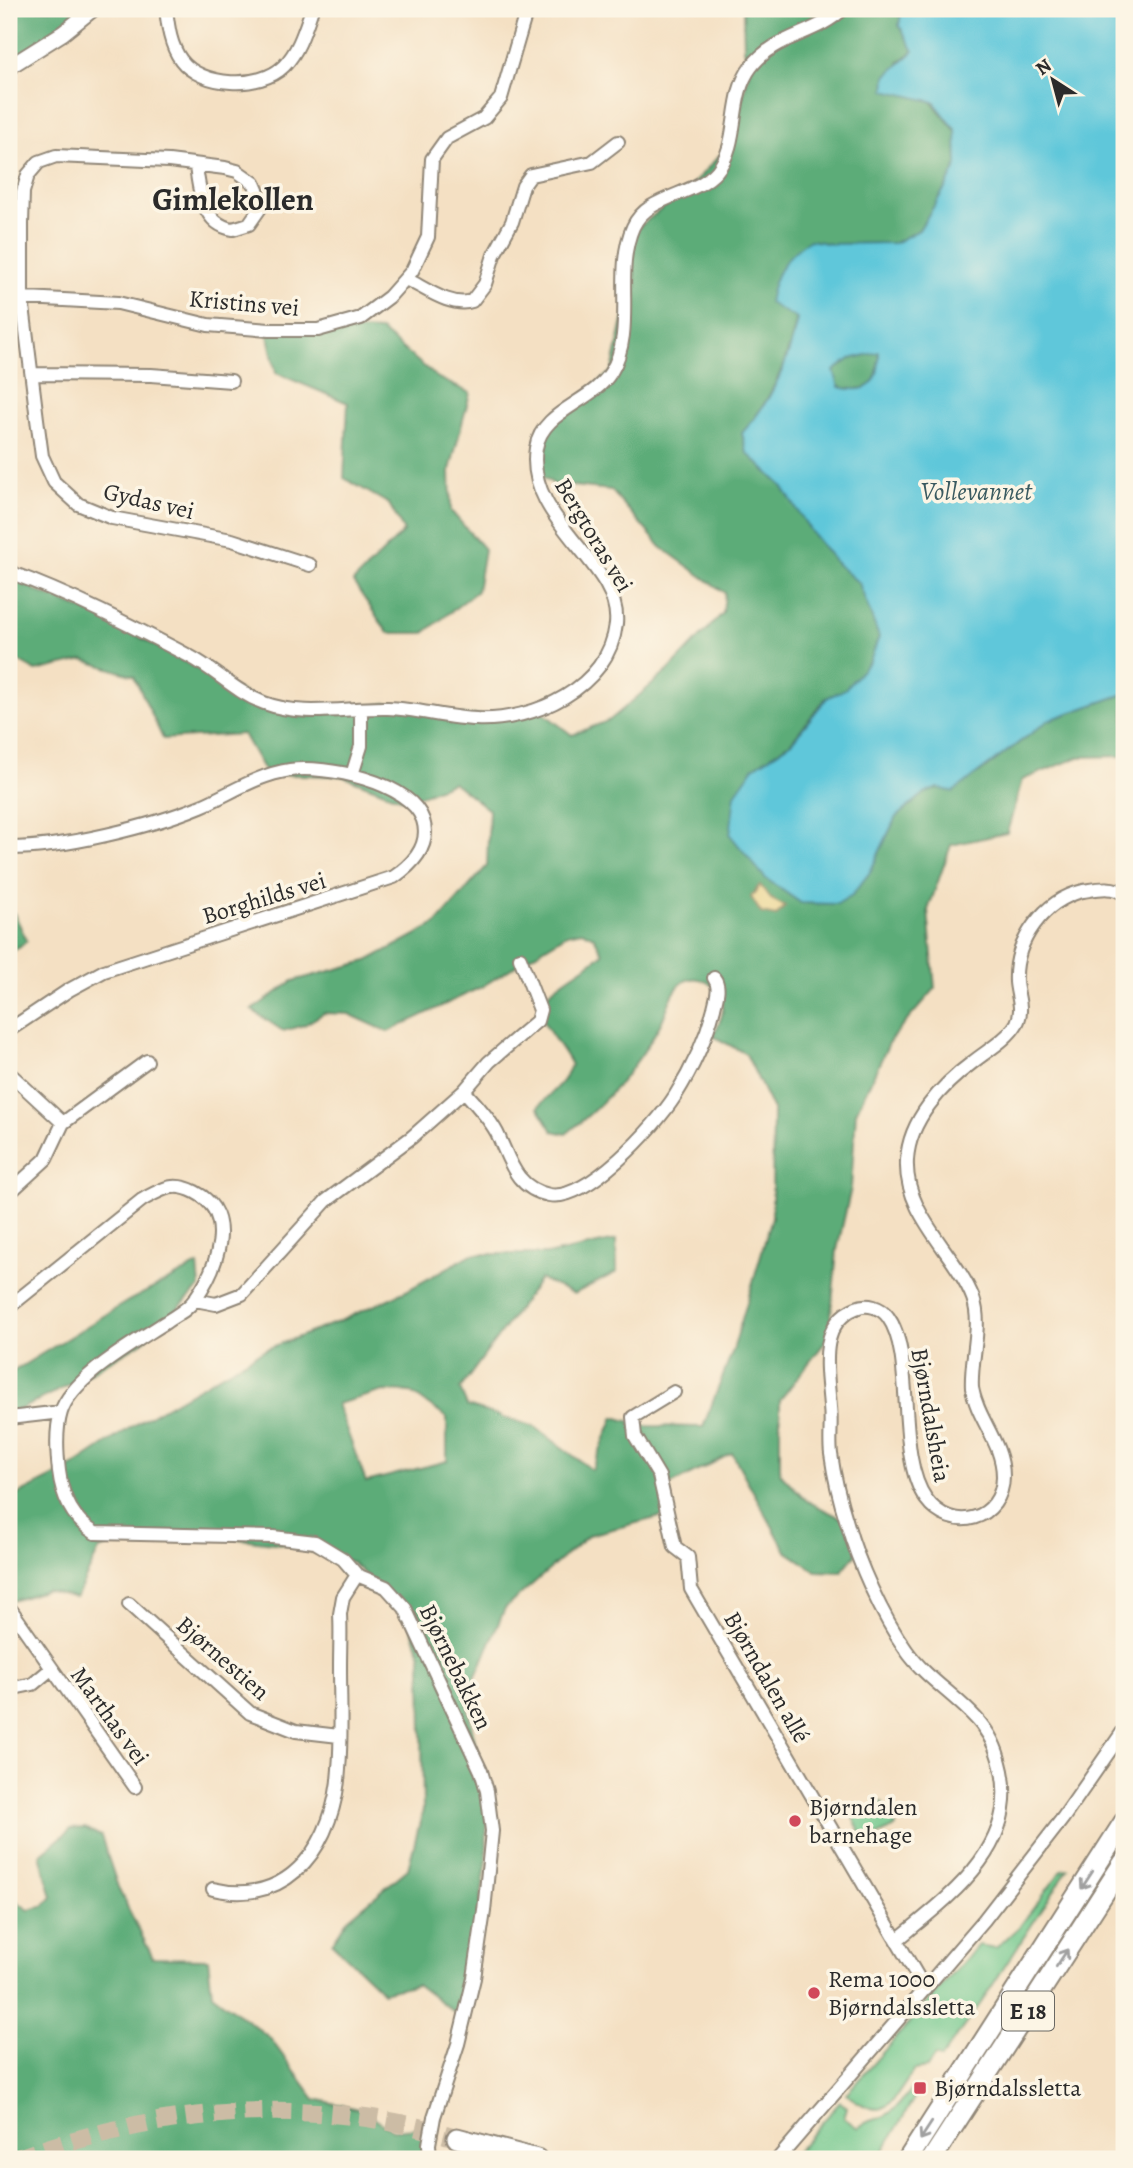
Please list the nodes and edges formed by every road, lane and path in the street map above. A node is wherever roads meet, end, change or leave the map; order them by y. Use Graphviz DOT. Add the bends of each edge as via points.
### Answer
graph roads {
  1 [pos="93,9"];
  2 [pos="166,9"];
  3 [pos="312,9"];
  4 [pos="527,9"];
  5 [pos="843,9"];
  6 [pos="9,67"];
  7 [pos="618,142"];
  8 [pos="196,166"];
  9 [pos="406,279"];
  10 [pos="15,297"];
  11 [pos="33,374"];
  12 [pos="231,381"];
  13 [pos="310,565"];
  14 [pos="9,572"];
  15 [pos="361,710"];
  16 [pos="352,775"];
  17 [pos="9,848"];
  18 [pos="1124,894"];
  19 [pos="520,958"];
  20 [pos="714,978"];
  21 [pos="9,1030"];
  22 [pos="147,1061"];
  23 [pos="9,1073"];
  24 [pos="464,1091"];
  25 [pos="63,1123"];
  26 [pos="9,1194"];
  27 [pos="195,1300"];
  28 [pos="9,1307"];
  29 [pos="674,1392"];
  30 [pos="61,1412"];
  31 [pos="9,1418"];
  32 [pos="357,1575"];
  33 [pos="129,1604"];
  34 [pos="9,1607"];
  35 [pos="51,1669"];
  36 [pos="9,1689"];
  37 [pos="1124,1730"];
  38 [pos="339,1736"];
  39 [pos="135,1787"];
  40 [pos="1124,1822"];
  41 [pos="9,1835"];
  42 [pos="9,1846"];
  43 [pos="1124,1862"];
  44 [pos="214,1889"];
  45 [pos="897,1940"];
  46 [pos="925,1989"];
  47 [pos="430,2159"];
  48 [pos="518,2159"];
  49 [pos="537,2159"];
  50 [pos="778,2159"];
  51 [pos="908,2159"];
  52 [pos="932,2159"];
  1 -- 6 [label="street"];
  2 -- 3 [label="street" via="173,46 186,66 203,76 227,81 253,80 280,69 295,51"];
  4 -- 9 [label="street, Kristins vei" via="501,97 484,118 447,138 432,159 428,237"];
  5 -- 15 [label="street, Bergtoras vei" via="776,43 758,58 743,80 728,150 719,169 689,190 647,209 638,219 629,245 620,348 614,368 601,386 556,416 538,438 534,466 544,498 613,603 616,624 605,656 575,689 526,714 474,719 407,708"];
  7 -- 9 [label="street" via="592,162 531,174 485,284 472,301 449,300"];
  8 -- 8 [label="street" via="225,168 247,177 262,196 256,218 233,229 217,224 204,207"];
  8 -- 10 [label="street" via="69,156 39,162 28,175 23,192"];
  9 -- 10 [label="street, Kristins vei" via="361,318 306,331 208,326 118,303"];
  10 -- 11 [label="street, Gydas vei"];
  11 -- 12 [label="street"];
  11 -- 13 [label="street, Gydas vei" via="44,463 54,482 78,504 131,523 232,540"];
  14 -- 15 [label="street, Bergtoras vei" via="191,657 232,687 263,702 296,710"];
  15 -- 16 [label="street" via="361,746"];
  16 -- 17 [label="street, Borghilds vei" via="307,769 284,772 248,782 172,816 59,844"];
  16 -- 21 [label="street, Borghilds vei" via="390,789 417,809 424,822 424,839 408,867 382,883 104,971"];
  18 -- 45 [label="street, Bjørndalsheia" via="1115,888 1076,893 1043,912 1016,966 1021,1009 1017,1022 1007,1036 947,1084 912,1131 906,1161 914,1196 974,1300 972,1388 999,1450 1003,1478 1001,1493 983,1513 961,1521 945,1517 918,1485 899,1350 883,1312 872,1306 852,1309 829,1339 830,1453 847,1524 862,1563 906,1651 992,1739 1004,1780 1000,1829 985,1858"];
  19 -- 24 [label="street" via="540,1010 537,1021 489,1062"];
  20 -- 24 [label="street" via="718,991 710,1024 674,1097 634,1143 579,1191 549,1195 521,1183 490,1122"];
  22 -- 25 [label="street"];
  23 -- 25 [label="street"];
  24 -- 27 [label="street" via="403,1146 327,1201 242,1294 216,1304"];
  25 -- 26 [label="street" via="46,1159"];
  27 -- 28 [label="street" via="218,1250 221,1222 209,1202 176,1185 142,1200"];
  27 -- 30 [label="street" via="89,1377"];
  29 -- 45 [label="street, Bjørndalen allé" via="633,1417 635,1436 659,1476 675,1547 688,1557 691,1589"];
  30 -- 31 [label="street"];
  30 -- 32 [label="street, Bjørnebakken" via="58,1459 62,1490 76,1517 95,1533 296,1538 331,1549"];
  32 -- 38 [label="street" via="343,1597 340,1614"];
  32 -- 47 [label="street, Bjørnebakken, bridge" via="386,1587 405,1608 471,1748 490,1810 491,1849 474,1978 434,2117"];
  33 -- 38 [label="street, Bjørnestien" via="250,1713 296,1731"];
  34 -- 35 [label="street, Marthas vei"];
  35 -- 36 [label="street, Marthas vei" via="26,1687"];
  35 -- 39 [label="street, Marthas vei"];
  37 -- 46 [label="street" via="1063,1818"];
  38 -- 44 [label="street" via="339,1770 331,1812 308,1859 271,1888 239,1893"];
  40 -- 51 [label="main road, E 18, one-way"];
  41 -- 42 [label="street"];
  52 -- 43 [label="main road, E 18, one-way"];
  45 -- 46 [label="street, Bjørndalen allé"];
  46 -- 50 [label="street"];
  48 -- 49 [label="main road" via="457,2138"];
}
